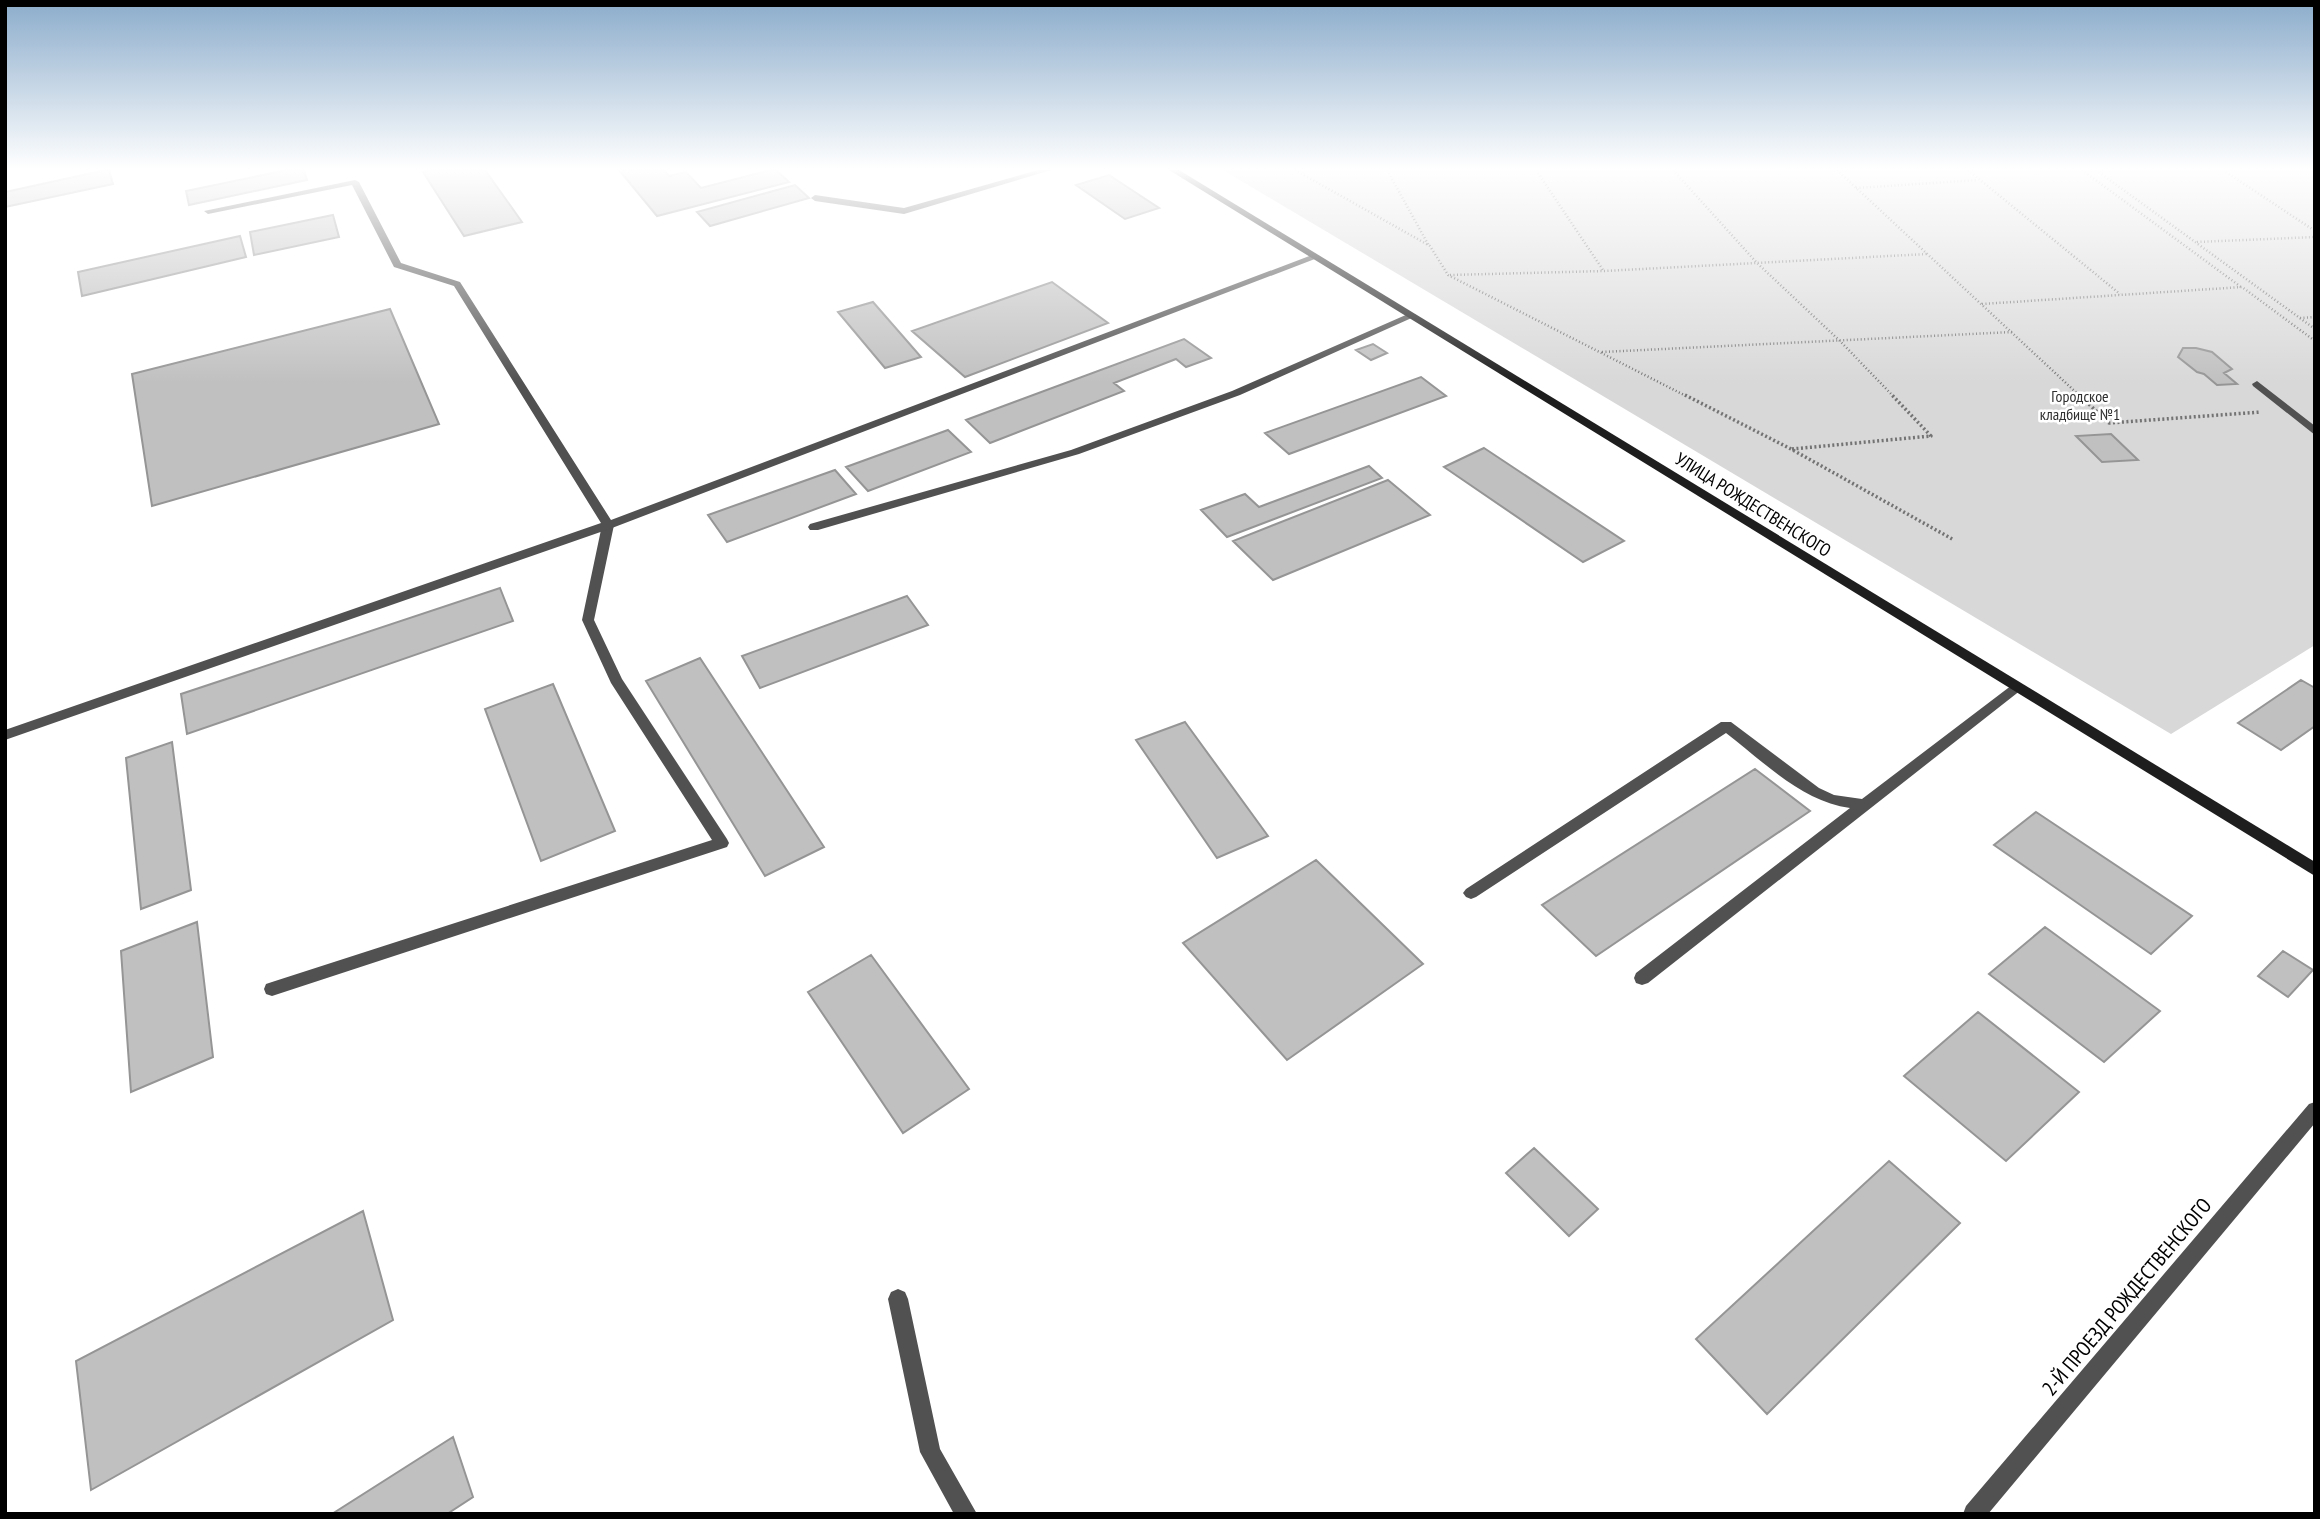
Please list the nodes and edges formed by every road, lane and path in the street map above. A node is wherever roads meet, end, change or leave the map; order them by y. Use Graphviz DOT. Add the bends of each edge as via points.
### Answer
graph roads {
  1 [pos="385,241"];
  2 [pos="1289,241"];
  3 [pos="1421,241"];
  4 [pos="1427,241"];
  5 [pos="1584,241"];
  6 [pos="1737,241"];
  7 [pos="1914,241"];
  8 [pos="2054,241"];
  9 [pos="2179,241"];
  10 [pos="2222,241"];
  11 [pos="2196,242"];
  12 [pos="1430,246"];
  13 [pos="1928,254"];
  14 [pos="1315,257"];
  15 [pos="1757,263"];
  16 [pos="1604,271"];
  17 [pos="1448,275"];
  18 [pos="2242,287"];
  19 [pos="2121,295"];
  20 [pos="1981,304"];
  21 [pos="1411,316"];
  22 [pos="2315,317"];
  23 [pos="2299,318"];
  24 [pos="2315,329"];
  25 [pos="2012,332"];
  26 [pos="1840,341"];
  27 [pos="2315,341"];
  28 [pos="1602,352"];
  29 [pos="2257,384"];
  30 [pos="2288,410"];
  31 [pos="2315,432"];
  32 [pos="1791,449"];
  33 [pos="608,525"];
  34 [pos="814,527"];
  35 [pos="1954,540"];
  36 [pos="2015,687"];
  37 [pos="5,735"];
  38 [pos="1864,805"];
  39 [pos="2315,870"];
  40 [pos="1471,892"];
  41 [pos="1642,978"];
  42 [pos="272,989"];
  43 [pos="2315,1110"];
  44 [pos="898,1299"];
  45 [pos="966,1514"];
  46 [pos="1974,1514"];
  1 -- 33 [label="street" via="397,265 457,285"];
  2 -- 14 [label="main road, УЛИЦА РОЖДЕСТВЕНСКОГО"];
  3 -- 12 [label="path"];
  4 -- 12 [label="path"];
  5 -- 16 [label="path"];
  6 -- 15 [label="path"];
  7 -- 13 [label="path"];
  8 -- 19 [label="path"];
  9 -- 18 [label="path"];
  10 -- 11 [label="path"];
  11 -- 23 [label="path"];
  12 -- 17 [label="path"];
  13 -- 15 [label="path"];
  13 -- 20 [label="path"];
  14 -- 21 [label="main road, УЛИЦА РОЖДЕСТВЕНСКОГО"];
  14 -- 33 [label="street"];
  15 -- 16 [label="path"];
  15 -- 26 [label="path"];
  16 -- 17 [label="path"];
  17 -- 28 [label="path"];
  18 -- 19 [label="path"];
  18 -- 27 [label="path"];
  19 -- 20 [label="path"];
  20 -- 25 [label="path"];
  21 -- 34 [label="street" via="1236,393 1075,452"];
  21 -- 36 [label="main road, УЛИЦА РОЖДЕСТВЕНСКОГО"];
  22 -- 23 [label="path"];
  23 -- 24 [label="path"];
  25 -- 26 [label="path"];
  25 -- 30 [label="path" via="2109,423"];
  26 -- 28 [label="path"];
  26 -- 32 [label="path" via="1931,436"];
  28 -- 32 [label="path"];
  29 -- 30 [label="street"];
  30 -- 31 [label="street"];
  32 -- 35 [label="path"];
  33 -- 37 [label="street"];
  33 -- 42 [label="street" via="588,620 616,680 722,843"];
  36 -- 38 [label="street"];
  36 -- 39 [label="main road, УЛИЦА РОЖДЕСТВЕНСКОГО"];
  38 -- 40 [label="street" via="1814,792 1726,726"];
  38 -- 41 [label="street"];
  43 -- 46 [label="street, 2-Й ПРОЕЗД РОЖДЕСТВЕНСКОГО"];
  44 -- 45 [label="street" via="930,1452"];
}
